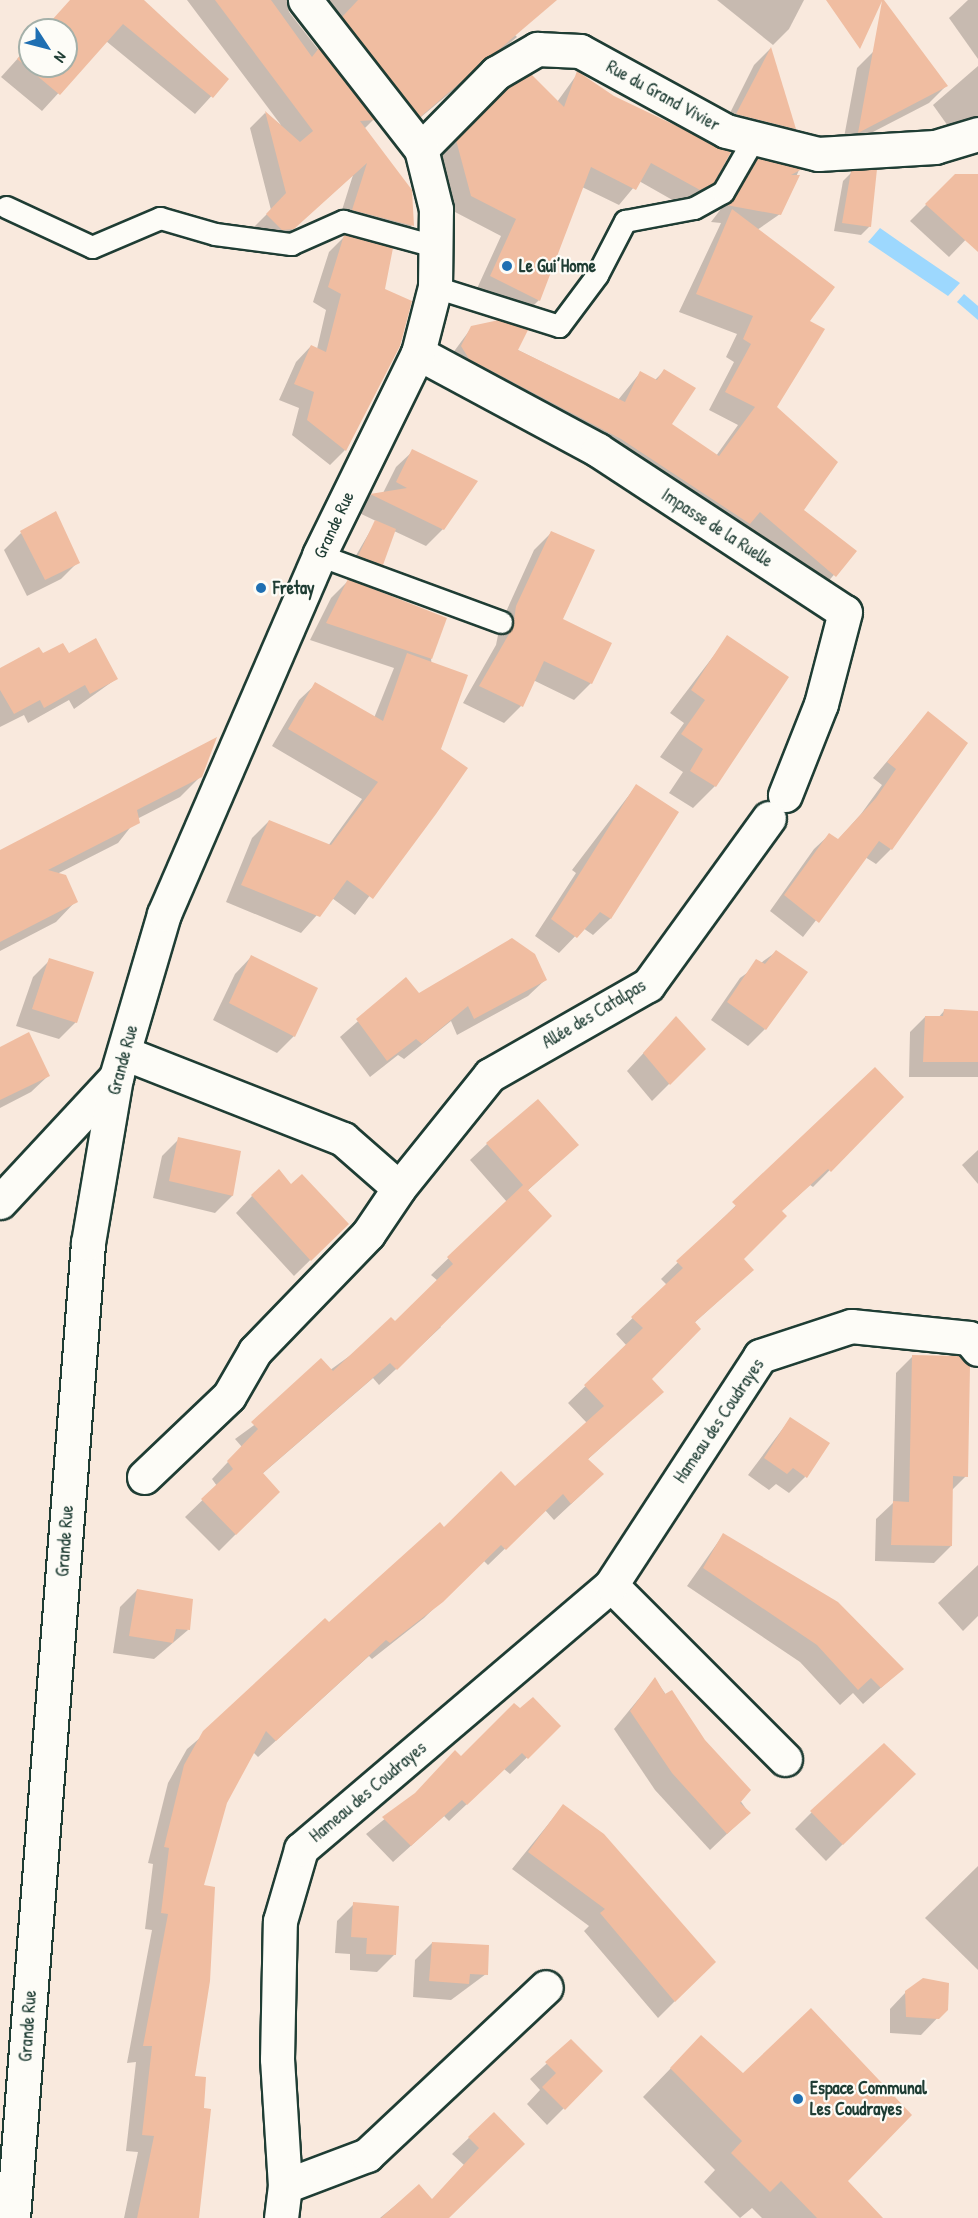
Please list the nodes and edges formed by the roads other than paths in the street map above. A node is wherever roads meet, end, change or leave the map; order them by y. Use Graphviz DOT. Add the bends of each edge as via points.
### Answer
graph roads {
  1 [pos="305,0"];
  2 [pos="978,134"];
  3 [pos="754,138"];
  4 [pos="421,149"];
  5 [pos="6,207"];
  6 [pos="438,247"];
  7 [pos="435,287"];
  8 [pos="418,353"];
  9 [pos="320,555"];
  10 [pos="501,622"];
  11 [pos="777,806"];
  12 [pos="120,1065"];
  13 [pos="399,1188"];
  14 [pos="0,1202"];
  15 [pos="978,1349"];
  16 [pos="144,1477"];
  17 [pos="611,1585"];
  18 [pos="785,1759"];
  19 [pos="546,1987"];
  20 [pos="285,2186"];
  21 [pos="13,2218"];
  22 [pos="281,2218"];
  1 -- 4 [label="street, Grande Rue"];
  2 -- 3 [label="street, Rue du Grand Vivier" via="935,147 818,154"];
  3 -- 4 [label="street, Rue du Grand Vivier" via="726,131 580,51 537,48 496,73"];
  3 -- 7 [label="lane" via="723,192 694,208 625,222 597,275 559,326"];
  4 -- 6 [label="street, Grande Rue"];
  5 -- 6 [label="lane" via="92,247 160,218 215,234 291,244 343,221"];
  6 -- 7 [label="street, Grande Rue"];
  7 -- 8 [label="street, Grande Rue"];
  8 -- 9 [label="street, Grande Rue"];
  8 -- 11 [label="street, Impasse de la Ruelle" via="598,450 844,612 821,704"];
  9 -- 10 [label="lane"];
  9 -- 12 [label="street, Grande Rue" via="164,914"];
  11 -- 13 [label="street, Allée des Catalpas" via="648,985 490,1075"];
  12 -- 13 [label="street" via="343,1139"];
  12 -- 14 [label="street"];
  12 -- 21 [label="street, Grande Rue" via="88,1243"];
  13 -- 16 [label="street, Allée des Catalpas" via="368,1234 255,1351 229,1396"];
  15 -- 17 [label="street, Hameau des Coudrayes" via="969,1338 851,1326 760,1356"];
  17 -- 18 [label="street"];
  17 -- 20 [label="street, Hameau des Coudrayes" via="301,1849 280,1921 277,2059"];
  19 -- 20 [label="street" via="367,2155"];
  20 -- 22 [label="street, Hameau des Coudrayes"];
}
